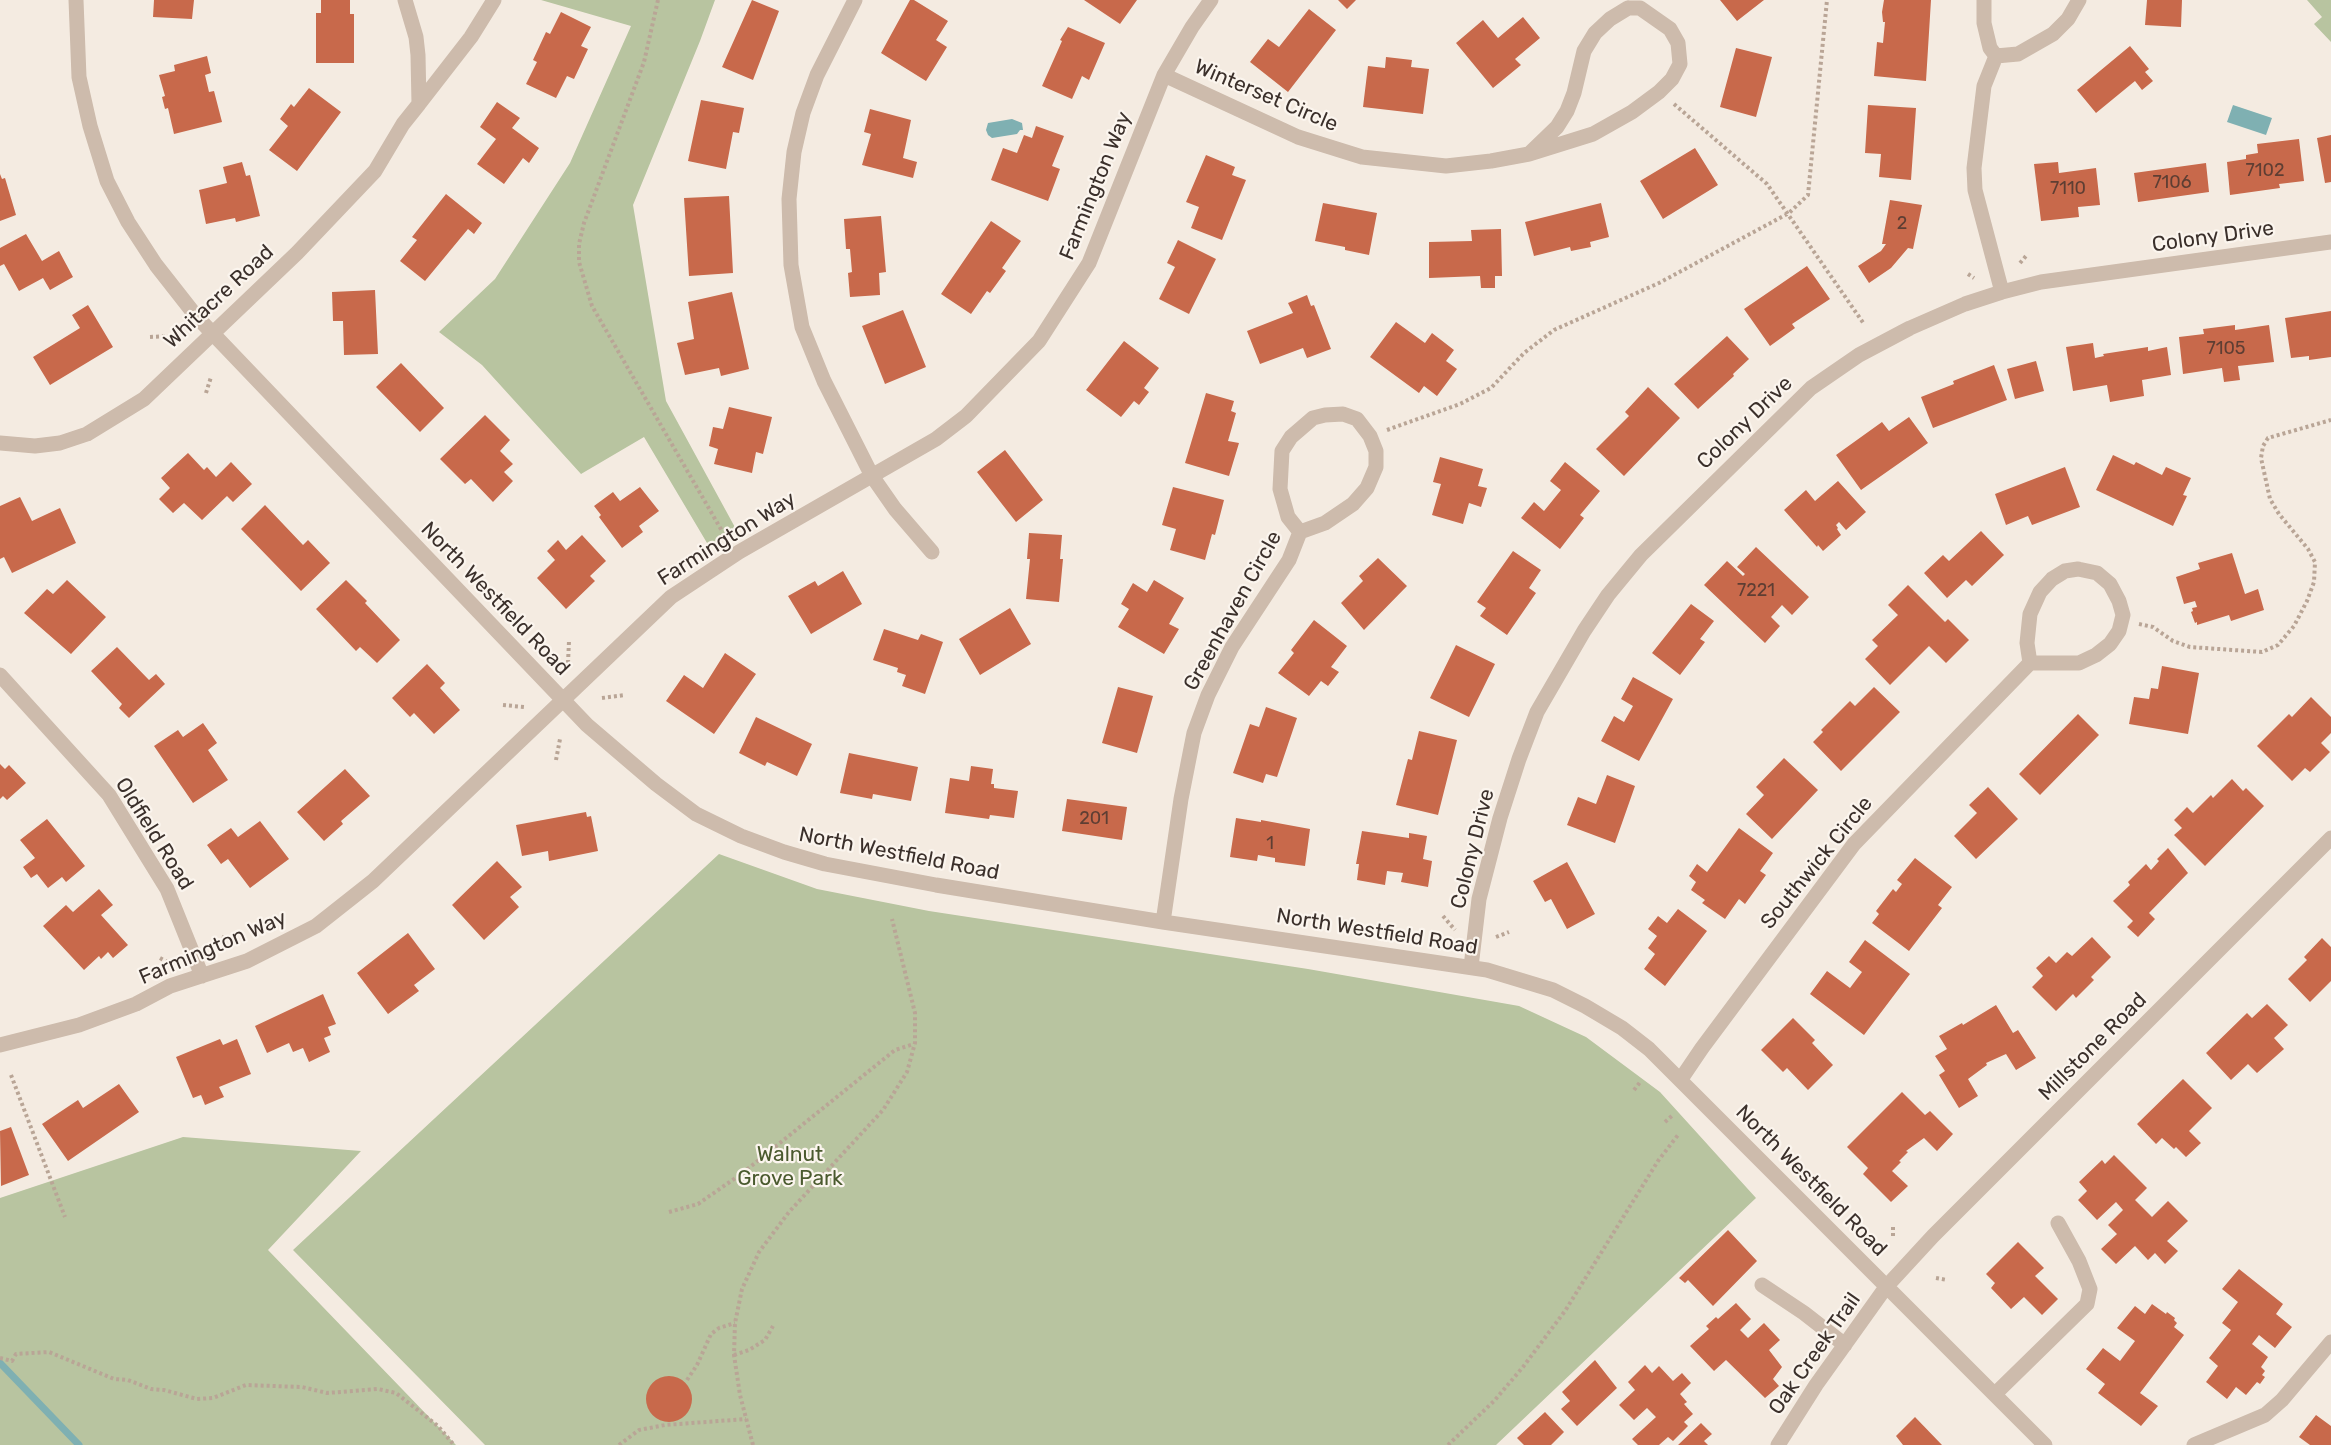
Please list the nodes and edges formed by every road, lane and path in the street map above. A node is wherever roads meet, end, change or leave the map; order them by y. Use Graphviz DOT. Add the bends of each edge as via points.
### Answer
graph roads {
  1 [pos="76,0"];
  2 [pos="405,0"];
  3 [pos="494,0"];
  4 [pos="658,0"];
  5 [pos="855,0"];
  6 [pos="1211,0"];
  7 [pos="1827,0"];
  8 [pos="1984,0"];
  9 [pos="2079,0"];
  10 [pos="1996,56"];
  11 [pos="1164,75"];
  12 [pos="1659,92"];
  13 [pos="418,104"];
  14 [pos="1529,154"];
  15 [pos="1789,213"];
  16 [pos="2331,242"];
  17 [pos="2026,256"];
  18 [pos="2020,263"];
  19 [pos="1968,274"];
  20 [pos="1974,278"];
  21 [pos="2002,292"];
  22 [pos="1864,324"];
  23 [pos="213,333"];
  24 [pos="169,336"];
  25 [pos="150,337"];
  26 [pos="211,377"];
  27 [pos="206,393"];
  28 [pos="2331,420"];
  29 [pos="1370,436"];
  30 [pos="0,443"];
  31 [pos="872,476"];
  32 [pos="722,531"];
  33 [pos="1300,532"];
  34 [pos="932,552"];
  35 [pos="2121,623"];
  36 [pos="569,640"];
  37 [pos="568,663"];
  38 [pos="2030,663"];
  39 [pos="0,675"];
  40 [pos="625,695"];
  41 [pos="602,698"];
  42 [pos="564,701"];
  43 [pos="503,705"];
  44 [pos="524,707"];
  45 [pos="560,739"];
  46 [pos="556,760"];
  47 [pos="2331,838"];
  48 [pos="1443,916"];
  49 [pos="892,919"];
  50 [pos="1164,922"];
  51 [pos="1455,930"];
  52 [pos="1509,932"];
  53 [pos="225,934"];
  54 [pos="1497,937"];
  55 [pos="221,944"];
  56 [pos="159,958"];
  57 [pos="169,963"];
  58 [pos="1471,968"];
  59 [pos="202,976"];
  60 [pos="915,1043"];
  61 [pos="0,1045"];
  62 [pos="11,1075"];
  63 [pos="1681,1079"];
  64 [pos="1641,1081"];
  65 [pos="1634,1090"];
  66 [pos="1674,1114"];
  67 [pos="1665,1122"];
  68 [pos="1678,1135"];
  69 [pos="669,1212"];
  70 [pos="65,1217"];
  71 [pos="2058,1223"];
  72 [pos="1893,1224"];
  73 [pos="1893,1236"];
  74 [pos="1936,1278"];
  75 [pos="1947,1280"];
  76 [pos="1762,1285"];
  77 [pos="1886,1287"];
  78 [pos="735,1323"];
  79 [pos="773,1326"];
  80 [pos="2331,1342"];
  81 [pos="1845,1345"];
  82 [pos="734,1354"];
  83 [pos="0,1358"];
  84 [pos="687,1380"];
  85 [pos="1995,1395"];
  86 [pos="746,1419"];
  87 [pos="454,1445"];
  88 [pos="619,1445"];
  89 [pos="753,1445"];
  90 [pos="1448,1445"];
  91 [pos="1778,1445"];
  92 [pos="2045,1445"];
  93 [pos="2194,1445"];
  1 -- 23 [label="street, North Westfield Road" via="79,77 107,181 156,265"];
  2 -- 13 [label="street" via="416,37"];
  3 -- 13 [label="street, Whitacre Road" via="471,37"];
  4 -- 32 [label="path" via="644,62 584,223 579,262 592,306"];
  5 -- 31 [label="street" via="817,75 803,113 789,199 791,265 802,327 824,381"];
  6 -- 11 [label="street, Farmington Way"];
  7 -- 15 [label="path" via="1808,195"];
  8 -- 10 [label="street" via="1984,23"];
  9 -- 10 [label="street" via="2053,34 2018,54"];
  10 -- 21 [label="street" via="1984,86 1974,168 1975,190"];
  11 -- 14 [label="street, Winterset Circle" via="1298,137 1362,157 1446,166"];
  11 -- 31 [label="street, Farmington Way" via="1089,263 1039,341 966,416 936,439"];
  12 -- 14 [label="street, Winterset Circle" via="1593,134"];
  12 -- 14 [label="street, Winterset Circle" via="1680,64 1678,43 1659,20 1640,8 1628,8 1595,33 1584,51 1567,111 1557,127"];
  12 -- 15 [label="path" via="1767,184"];
  13 -- 23 [label="street, Whitacre Road" via="375,171"];
  15 -- 22 [label="path"];
  15 -- 29 [label="path" via="1659,283 1554,330 1524,353 1491,388 1460,404"];
  16 -- 21 [label="street, Colony Drive" via="2041,282"];
  17 -- 18 [label="path"];
  19 -- 20 [label="path"];
  21 -- 58 [label="street, Colony Drive" via="1910,328 1859,355 1811,388 1641,555 1608,595 1538,712 1519,759 1479,899"];
  23 -- 30 [label="street, Whitacre Road" via="144,399 87,434 35,446"];
  23 -- 42 [label="street, North Westfield Road"];
  24 -- 25 [label="path"];
  26 -- 27 [label="path"];
  28 -- 35 [label="path" via="2268,438 2263,446 2261,458 2270,499 2315,562 2314,582 2307,601 2278,645 2262,652 2190,647 2153,627"];
  29 -- 33 [label="street, Greenhaven Circle" via="1376,466 1367,488 1353,504 1325,523"];
  29 -- 33 [label="street, Greenhaven Circle" via="1357,419 1343,414 1313,418 1291,437 1282,451 1280,489 1288,517"];
  31 -- 34 [label="street"];
  31 -- 42 [label="street, Farmington Way" via="739,552 671,597"];
  33 -- 50 [label="street, Greenhaven Circle" via="1289,560 1232,647 1194,734"];
  35 -- 38 [label="street" via="2110,644 2079,663"];
  35 -- 38 [label="street" via="2123,615 2110,584 2097,573 2064,571 2040,592 2030,614"];
  36 -- 37 [label="path"];
  38 -- 63 [label="street, Southwick Circle" via="1854,844"];
  39 -- 59 [label="street, Oldfield Road" via="109,795 167,889"];
  40 -- 41 [label="path"];
  42 -- 50 [label="street, North Westfield Road" via="587,725 696,814 784,852 825,864 936,885"];
  42 -- 59 [label="street, Farmington Way" via="343,906 285,943"];
  43 -- 44 [label="path"];
  45 -- 46 [label="path"];
  47 -- 77 [label="street, Millstone Road"];
  48 -- 51 [label="path"];
  49 -- 60 [label="path" via="915,1013"];
  50 -- 58 [label="street, North Westfield Road"];
  52 -- 54 [label="path"];
  53 -- 55 [label="path"];
  56 -- 57 [label="path"];
  58 -- 63 [label="street, North Westfield Road" via="1554,990 1585,1006 1622,1028"];
  59 -- 61 [label="street, Farmington Way" via="79,1025"];
  60 -- 69 [label="path" via="895,1050 744,1172 698,1204"];
  60 -- 78 [label="path" via="907,1072 884,1110 789,1212 759,1252 742,1288"];
  62 -- 70 [label="path"];
  63 -- 77 [label="street, North Westfield Road"];
  64 -- 65 [label="path"];
  66 -- 67 [label="path"];
  68 -- 90 [label="path" via="1551,1329 1494,1401"];
  71 -- 85 [label="street" via="2090,1289 2087,1304"];
  72 -- 73 [label="path"];
  74 -- 75 [label="path"];
  76 -- 81 [label="street"];
  77 -- 81 [label="street, Oak Creek Trail"];
  77 -- 85 [label="street, North Westfield Road"];
  78 -- 82 [label="path"];
  78 -- 84 [label="path" via="711,1334"];
  79 -- 82 [label="path" via="765,1340"];
  80 -- 93 [label="street" via="2265,1415"];
  81 -- 91 [label="street, Oak Creek Trail"];
  82 -- 86 [label="path"];
  83 -- 87 [label="path" via="12,1361 16,1354 49,1352 114,1379 197,1399 213,1398 246,1385 302,1387 327,1393 378,1389 396,1393 438,1426"];
  85 -- 92 [label="street, North Westfield Road"];
  86 -- 88 [label="path" via="639,1430"];
  86 -- 89 [label="path"];
}
